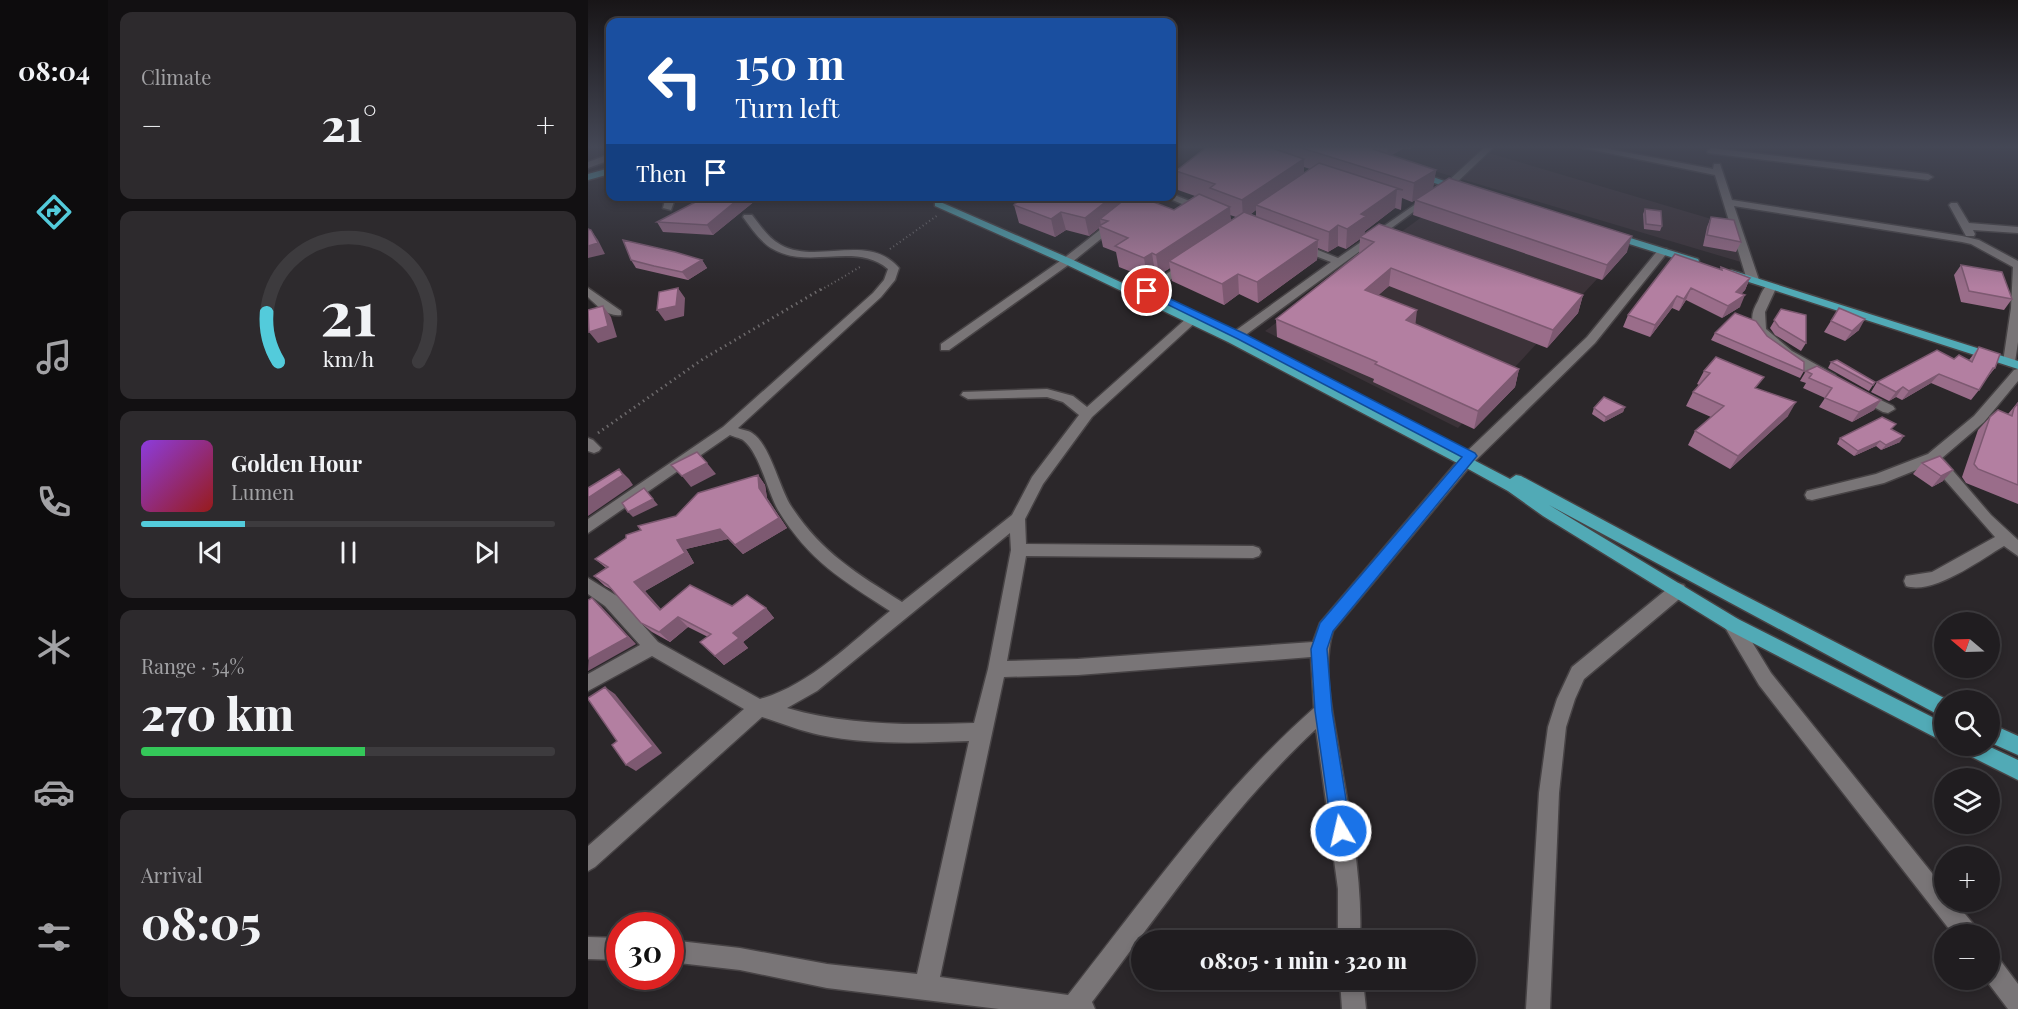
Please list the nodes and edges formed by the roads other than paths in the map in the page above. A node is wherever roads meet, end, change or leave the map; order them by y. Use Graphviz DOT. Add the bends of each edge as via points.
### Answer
graph roads {
  1 [pos="1434,193"];
  2 [pos="1726,193"];
  3 [pos="1176,199"];
  4 [pos="670,201"];
  5 [pos="934,201"];
  6 [pos="1144,201"];
  7 [pos="1729,202"];
  8 [pos="943,204"];
  9 [pos="1954,205"];
  10 [pos="668,208"];
  11 [pos="1211,212"];
  12 [pos="747,217"];
  13 [pos="1966,225"];
  14 [pos="2018,230"];
  15 [pos="1599,231"];
  16 [pos="1286,241"];
  17 [pos="1975,242"];
  18 [pos="1664,251"];
  19 [pos="1070,258"];
  20 [pos="1195,258"];
  21 [pos="1339,262"];
  22 [pos="1702,264"];
  23 [pos="2017,265"];
  24 [pos="1722,270"];
  25 [pos="1753,280"];
  26 [pos="1771,286"];
  27 [pos="588,291"];
  28 [pos="1144,293"];
  29 [pos="616,313"];
  30 [pos="1192,320"];
  31 [pos="1235,337"];
  32 [pos="945,347"];
  33 [pos="2015,367"];
  34 [pos="968,395"];
  35 [pos="1888,409"];
  36 [pos="1087,414"];
  37 [pos="728,430"];
  38 [pos="1468,458"];
  39 [pos="1933,459"];
  40 [pos="1513,487"];
  41 [pos="1812,495"];
  42 [pos="1558,502"];
  43 [pos="1017,519"];
  44 [pos="588,527"];
  45 [pos="2012,544"];
  46 [pos="1019,550"];
  47 [pos="1253,552"];
  48 [pos="1912,581"];
  49 [pos="588,585"];
  50 [pos="1678,590"];
  51 [pos="903,611"];
  52 [pos="1731,624"];
  53 [pos="652,647"];
  54 [pos="1319,649"];
  55 [pos="997,669"];
  56 [pos="588,683"];
  57 [pos="1934,703"];
  58 [pos="759,708"];
  59 [pos="1323,711"];
  60 [pos="1934,728"];
  61 [pos="981,732"];
  62 [pos="2000,737"];
  63 [pos="2018,746"];
  64 [pos="1989,756"];
  65 [pos="2018,770"];
  66 [pos="588,860"];
  67 [pos="1959,924"];
  68 [pos="1349,930"];
  69 [pos="588,948"];
  70 [pos="606,949"];
  71 [pos="684,953"];
  72 [pos="2000,979"];
  73 [pos="926,987"];
  74 [pos="1353,990"];
  75 [pos="2018,1003"];
  76 [pos="1076,1008"];
  77 [pos="1354,1009"];
  78 [pos="1538,1009"];
  1 -- 21 [label="street" via="1407,207"];
  2 -- 7 [label="street"];
  3 -- 11 [label="street"];
  4 -- 10 [label="street"];
  5 -- 8 [label="street"];
  6 -- 19 [label="street"];
  7 -- 17 [label="street"];
  7 -- 25 [label="street"];
  8 -- 19 [label="main road"];
  9 -- 13 [label="street"];
  12 -- 37 [label="street" via="777,248 790,253 868,254 887,260 894,268 889,284"];
  13 -- 14 [label="street"];
  13 -- 17 [label="street"];
  15 -- 18 [label="main road"];
  16 -- 21 [label="street"];
  17 -- 23 [label="street"];
  18 -- 22 [label="main road"];
  18 -- 38 [label="street" via="1591,340"];
  19 -- 28 [label="main road"];
  19 -- 32 [label="street"];
  20 -- 28 [label="street"];
  21 -- 31 [label="street"];
  23 -- 33 [label="street"];
  24 -- 25 [label="main road"];
  25 -- 26 [label="main road"];
  26 -- 33 [label="main road"];
  26 -- 35 [label="street" via="1759,312 1762,332 1779,347"];
  27 -- 29 [label="street"];
  28 -- 30 [label="main road"];
  28 -- 31 [label="main road"];
  30 -- 31 [label="main road"];
  30 -- 36 [label="street"];
  31 -- 38 [label="main road"];
  33 -- 39 [label="street" via="1979,419"];
  34 -- 36 [label="street" via="1047,393 1068,399"];
  36 -- 43 [label="street" via="1037,481"];
  37 -- 44 [label="street"];
  37 -- 51 [label="street" via="747,436 757,448 784,507 812,545 835,567"];
  38 -- 40 [label="main road"];
  38 -- 42 [label="main road"];
  38 -- 54 [label="street" via="1344,604 1326,628"];
  39 -- 41 [label="street" via="1879,479"];
  39 -- 45 [label="street"];
  40 -- 42 [label="main road"];
  40 -- 50 [label="main road"];
  42 -- 57 [label="main road"];
  43 -- 46 [label="street"];
  43 -- 51 [label="street"];
  45 -- 48 [label="street" via="1935,578"];
  46 -- 47 [label="street"];
  46 -- 55 [label="street"];
  49 -- 53 [label="street" via="610,601"];
  50 -- 52 [label="main road"];
  50 -- 78 [label="street" via="1578,673 1566,699 1557,727 1549,793"];
  51 -- 58 [label="street" via="811,685 786,700"];
  52 -- 60 [label="main road"];
  52 -- 67 [label="street" via="1765,679"];
  53 -- 56 [label="street"];
  53 -- 58 [label="street"];
  54 -- 55 [label="street" via="1078,667"];
  54 -- 59 [label="street"];
  55 -- 61 [label="street"];
  58 -- 61 [label="street" via="819,726 865,732"];
  58 -- 66 [label="street"];
  59 -- 68 [label="street" via="1349,889"];
  59 -- 76 [label="street" via="1278,752 1220,818"];
  61 -- 73 [label="street"];
  62 -- 63 [label="main road"];
  64 -- 65 [label="main road"];
  69 -- 70 [label="street"];
  71 -- 73 [label="street" via="827,976"];
  72 -- 75 [label="street"];
  73 -- 76 [label="street"];
  74 -- 77 [label="street"];
}
